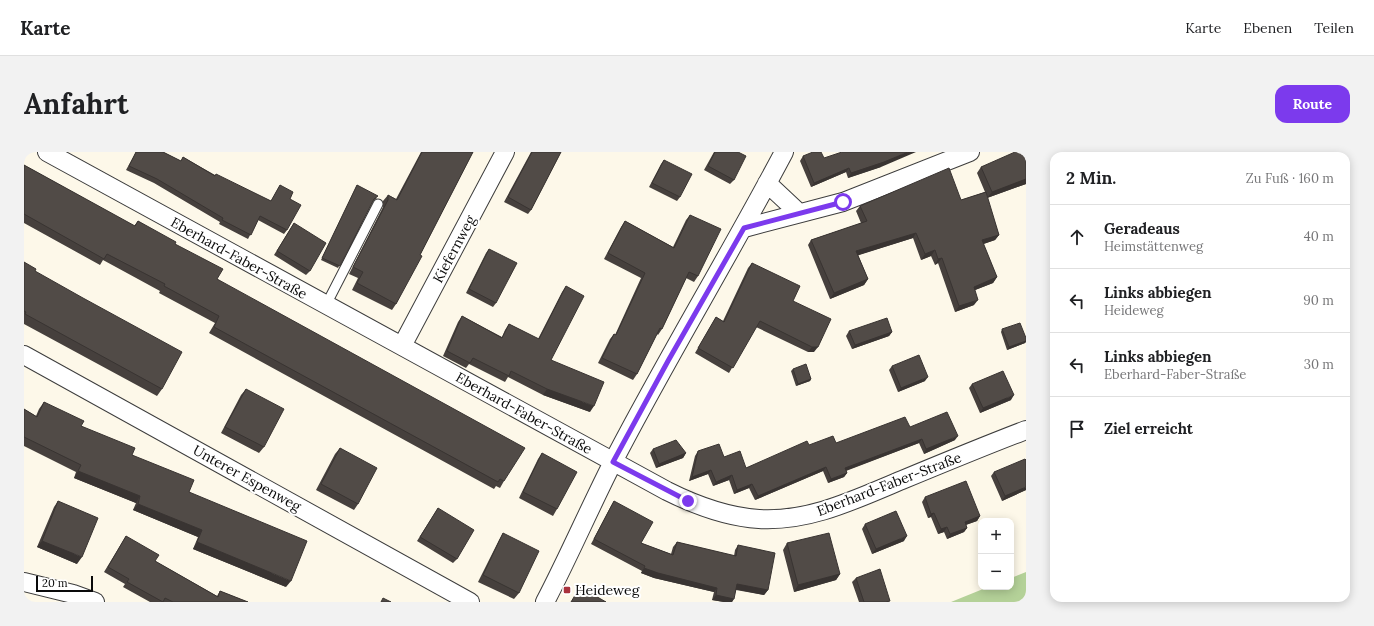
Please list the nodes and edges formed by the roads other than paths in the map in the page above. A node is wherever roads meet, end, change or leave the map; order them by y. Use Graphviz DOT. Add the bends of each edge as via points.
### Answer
graph roads {
  1 [pos="47,152"];
  2 [pos="505,152"];
  3 [pos="784,152"];
  4 [pos="970,152"];
  5 [pos="767,184"];
  6 [pos="378,204"];
  7 [pos="799,214"];
  8 [pos="744,228"];
  9 [pos="326,305"];
  10 [pos="402,346"];
  11 [pos="24,354"];
  12 [pos="1026,430"];
  13 [pos="613,462"];
  14 [pos="24,582"];
  15 [pos="49,595"];
  16 [pos="95,602"];
  17 [pos="470,602"];
  18 [pos="544,602"];
  1 -- 9 [label="street, Eberhard-Faber-Straße"];
  2 -- 10 [label="street, Kiefernweg"];
  3 -- 5 [label="street"];
  4 -- 7 [label="street" via="843,202"];
  5 -- 7 [label="street"];
  5 -- 8 [label="street"];
  6 -- 9 [label="lane"];
  7 -- 8 [label="street"];
  8 -- 13 [label="street"];
  9 -- 10 [label="street, Eberhard-Faber-Straße"];
  10 -- 13 [label="street, Eberhard-Faber-Straße"];
  11 -- 17 [label="street, Unterer Espenweg"];
  12 -- 13 [label="street, Eberhard-Faber-Straße" via="830,509 781,519 725,514 688,501"];
  13 -- 18 [label="street"];
  14 -- 15 [label="street"];
  15 -- 16 [label="street"];
}
